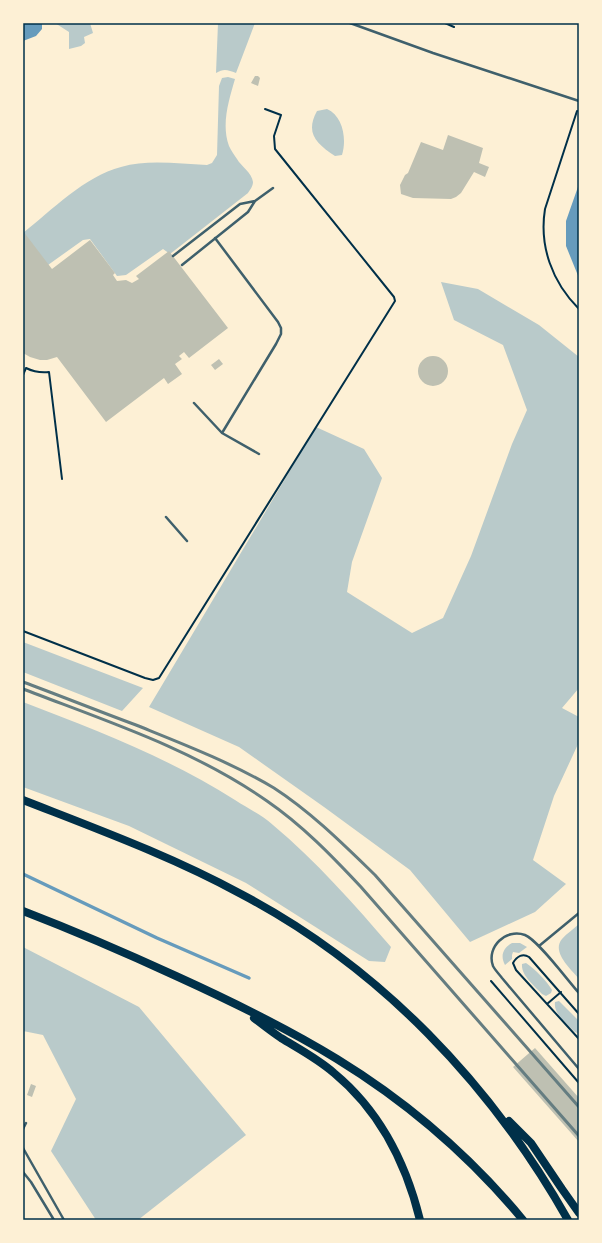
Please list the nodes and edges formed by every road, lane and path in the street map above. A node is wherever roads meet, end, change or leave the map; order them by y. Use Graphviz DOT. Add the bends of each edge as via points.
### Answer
graph roads {
  1 [pos="350,23"];
  2 [pos="445,23"];
  3 [pos="454,27"];
  4 [pos="579,101"];
  5 [pos="265,109"];
  6 [pos="579,111"];
  7 [pos="273,188"];
  8 [pos="255,201"];
  9 [pos="215,238"];
  10 [pos="173,256"];
  11 [pos="182,265"];
  12 [pos="579,309"];
  13 [pos="23,375"];
  14 [pos="194,403"];
  15 [pos="222,433"];
  16 [pos="259,454"];
  17 [pos="62,479"];
  18 [pos="166,517"];
  19 [pos="187,542"];
  20 [pos="23,631"];
  21 [pos="23,800"];
  22 [pos="23,911"];
  23 [pos="579,913"];
  24 [pos="539,946"];
  25 [pos="491,981"];
  26 [pos="561,992"];
  27 [pos="579,993"];
  28 [pos="232,1002"];
  29 [pos="547,1004"];
  30 [pos="579,1014"];
  31 [pos="567,1027"];
  32 [pos="564,1029"];
  33 [pos="579,1039"];
  34 [pos="579,1069"];
  35 [pos="579,1082"];
  36 [pos="483,1094"];
  37 [pos="26,1123"];
  38 [pos="23,1128"];
  39 [pos="23,1148"];
  40 [pos="23,1172"];
  41 [pos="579,1212"];
  42 [pos="54,1220"];
  43 [pos="64,1220"];
  44 [pos="420,1220"];
  45 [pos="524,1220"];
  46 [pos="568,1220"];
  1 -- 4 [label="lane"];
  2 -- 3 [label="path"];
  5 -- 20 [label="path" via="281,115 274,136 275,149 394,296 395,301 159,678 145,678"];
  6 -- 12 [label="path" via="543,220 547,259 560,287"];
  7 -- 8 [label="lane"];
  8 -- 9 [label="lane" via="248,212"];
  8 -- 10 [label="lane" via="240,204"];
  9 -- 11 [label="lane"];
  9 -- 15 [label="lane" via="281,328 276,344"];
  13 -- 17 [label="path" via="26,368 33,372 50,372"];
  14 -- 15 [label="lane"];
  15 -- 16 [label="lane"];
  18 -- 19 [label="lane"];
  21 -- 36 [label="highway" via="188,867 243,894 293,924 344,960 390,998 432,1038"];
  22 -- 28 [label="highway" via="128,954"];
  23 -- 24 [label="lane"];
  24 -- 27 [label="lane"];
  24 -- 34 [label="lane" via="525,935 512,933 498,941 492,953 493,966"];
  25 -- 35 [label="path"];
  26 -- 29 [label="path"];
  26 -- 29 [label="path" via="529,957 520,955 515,959 514,967"];
  26 -- 30 [label="path"];
  28 -- 44 [label="highway" via="335,1073 364,1102 400,1159"];
  28 -- 45 [label="highway" via="337,1059 386,1092 461,1154"];
  29 -- 31 [label="path"];
  31 -- 32 [label="path"];
  31 -- 33 [label="path"];
  36 -- 41 [label="highway" via="531,1143"];
  36 -- 46 [label="highway" via="525,1150"];
  37 -- 38 [label="lane"];
  39 -- 43 [label="lane"];
  40 -- 42 [label="lane"];
}
